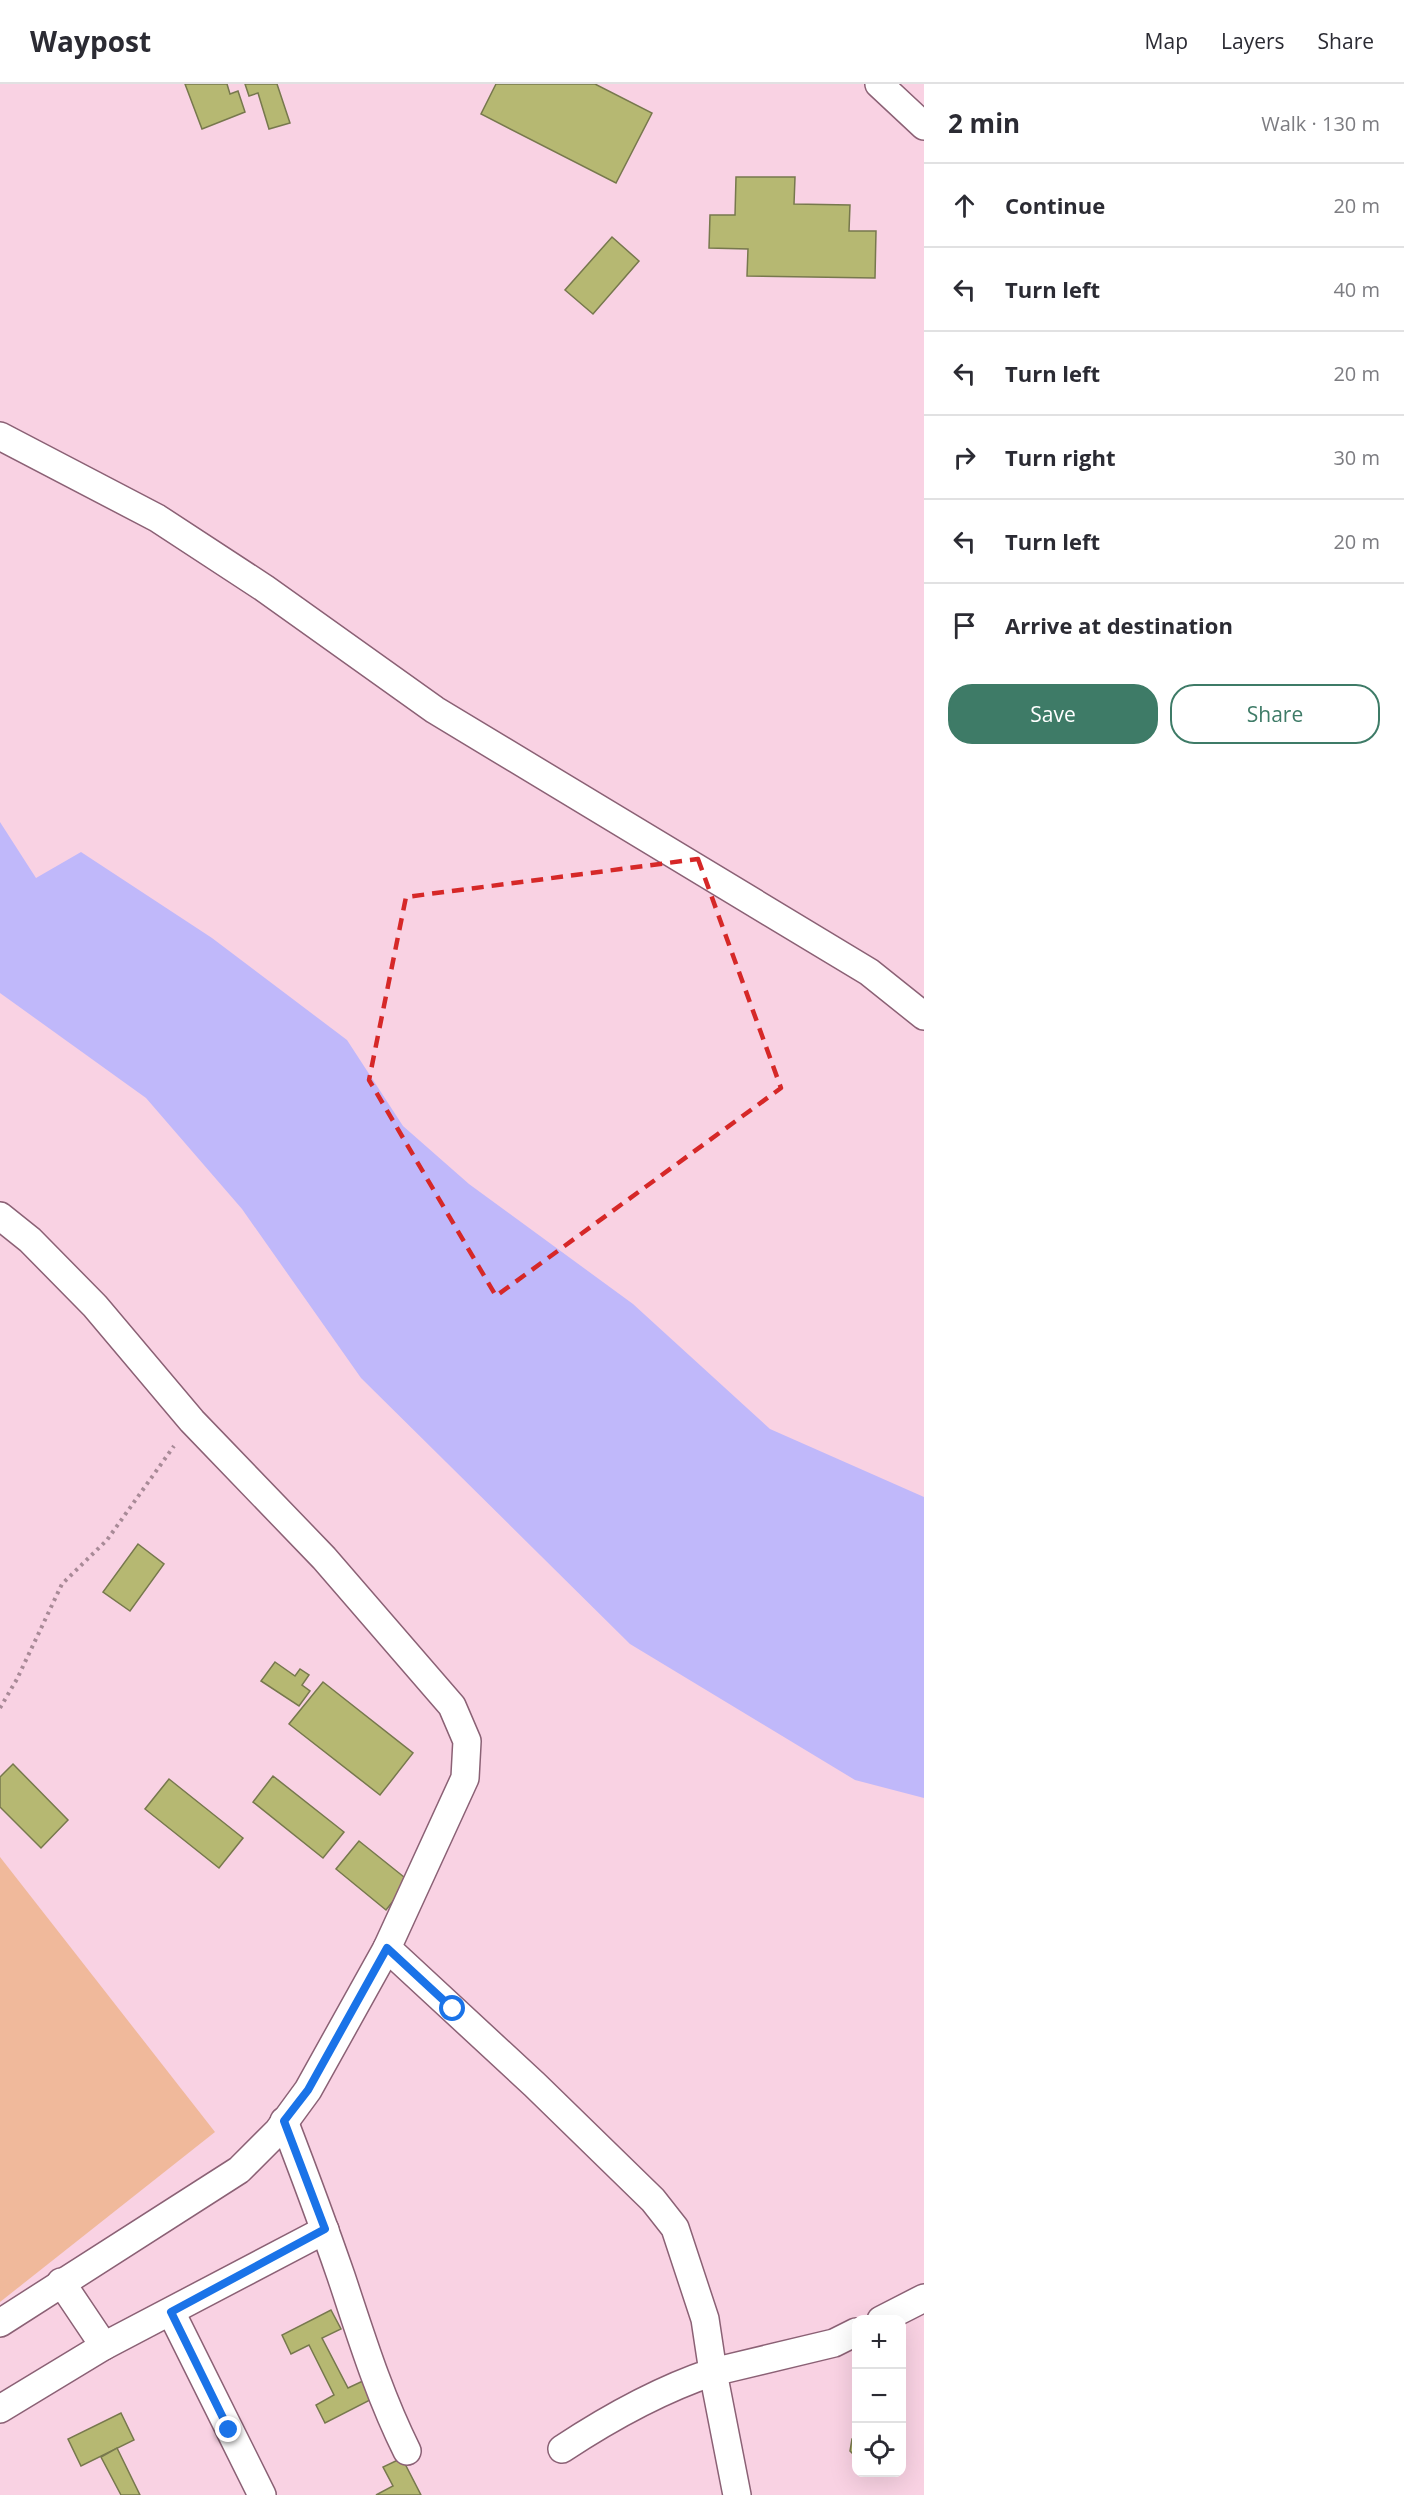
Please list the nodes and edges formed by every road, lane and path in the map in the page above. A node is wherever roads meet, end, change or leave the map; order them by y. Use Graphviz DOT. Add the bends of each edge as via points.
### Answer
graph roads {
  1 [pos="879,84"];
  2 [pos="924,126"];
  3 [pos="0,436"];
  4 [pos="924,1016"];
  5 [pos="0,1216"];
  6 [pos="192,1421"];
  7 [pos="0,1708"];
  8 [pos="387,1948"];
  9 [pos="284,2121"];
  10 [pos="325,2229"];
  11 [pos="61,2282"];
  12 [pos="924,2298"];
  13 [pos="171,2312"];
  14 [pos="889,2315"];
  15 [pos="0,2323"];
  16 [pos="852,2334"];
  17 [pos="104,2346"];
  18 [pos="713,2372"];
  19 [pos="0,2409"];
  20 [pos="562,2450"];
  21 [pos="407,2451"];
  22 [pos="262,2495"];
  23 [pos="737,2495"];
  1 -- 2 [label="street"];
  3 -- 4 [label="street" via="157,518 264,588 435,710 868,972"];
  5 -- 6 [label="street" via="30,1239 95,1306"];
  6 -- 7 [label="path" via="107,1540 62,1584"];
  6 -- 8 [label="street" via="324,1558 452,1706 467,1740 465,1778"];
  8 -- 9 [label="street" via="308,2090"];
  8 -- 18 [label="street" via="544,2093 675,2228 705,2319"];
  9 -- 10 [label="street"];
  9 -- 11 [label="street" via="239,2170"];
  10 -- 13 [label="street"];
  10 -- 21 [label="street" via="383,2401"];
  11 -- 15 [label="street"];
  11 -- 17 [label="street"];
  12 -- 14 [label="street"];
  13 -- 17 [label="street"];
  13 -- 22 [label="street"];
  16 -- 18 [label="street" via="834,2343"];
  17 -- 19 [label="street"];
  18 -- 20 [label="street" via="675,2385 634,2406"];
  18 -- 23 [label="street"];
}
